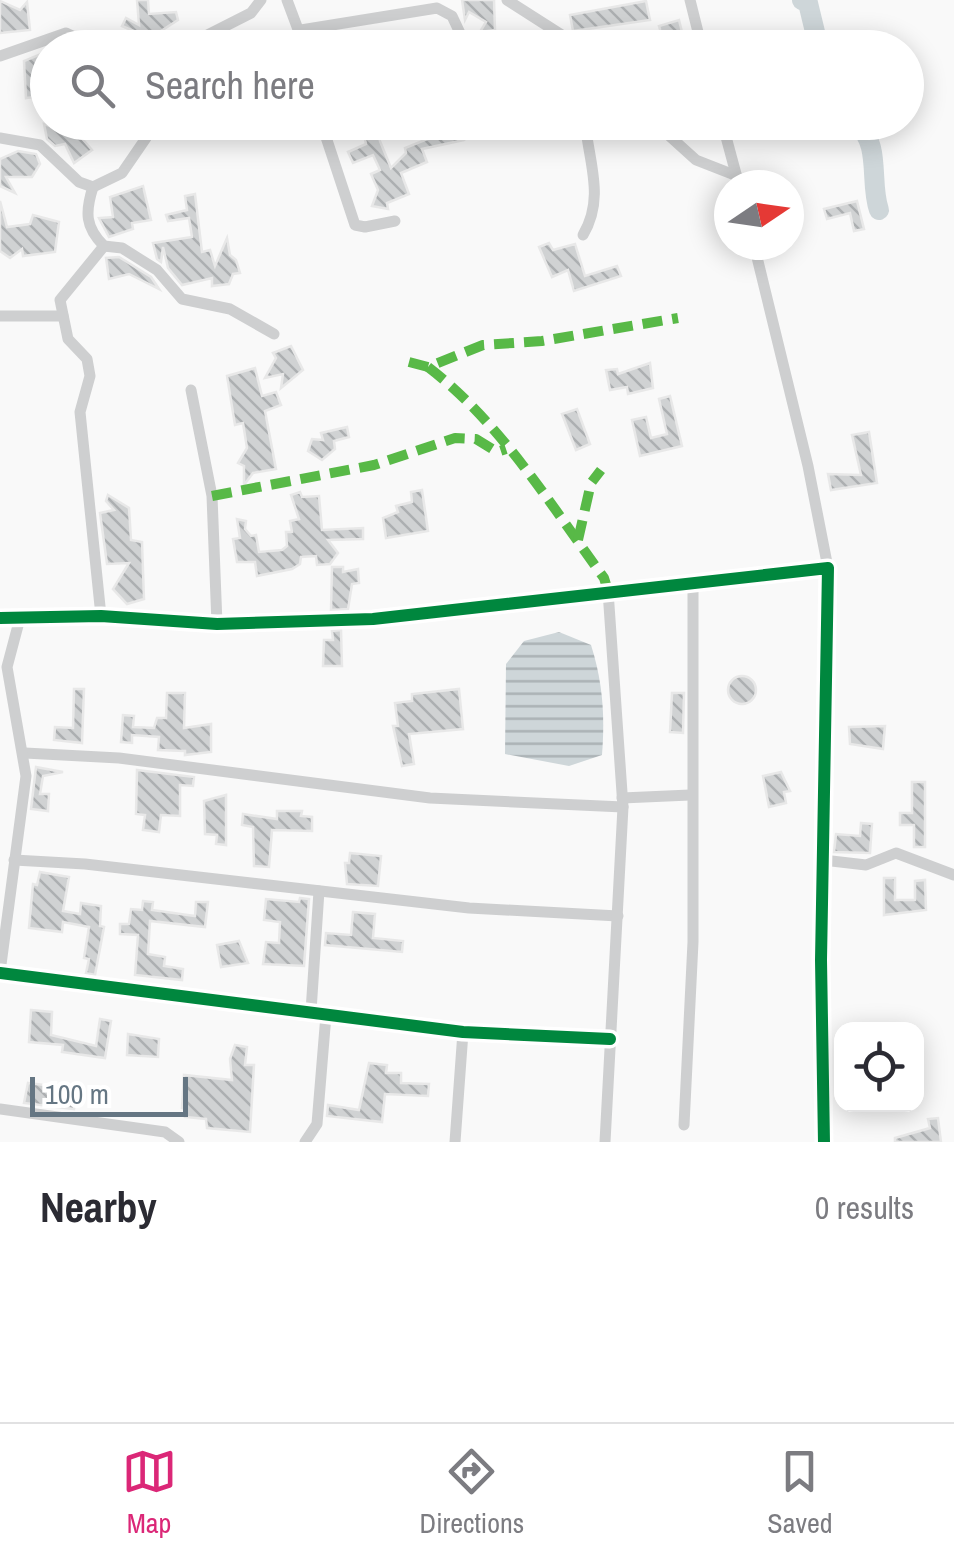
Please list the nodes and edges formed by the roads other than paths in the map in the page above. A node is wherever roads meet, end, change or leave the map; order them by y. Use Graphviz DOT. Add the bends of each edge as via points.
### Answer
graph roads {
  1 [pos="262,0"];
  2 [pos="287,0"];
  3 [pos="506,0"];
  4 [pos="690,0"];
  5 [pos="217,30"];
  6 [pos="301,30"];
  7 [pos="459,30"];
  8 [pos="554,30"];
  9 [pos="698,30"];
  10 [pos="30,46"];
  11 [pos="0,56"];
  12 [pos="0,138"];
  13 [pos="145,140"];
  14 [pos="326,140"];
  15 [pos="589,140"];
  16 [pos="674,140"];
  17 [pos="727,140"];
  18 [pos="717,170"];
  19 [pos="735,170"];
  20 [pos="93,187"];
  21 [pos="396,221"];
  22 [pos="583,236"];
  23 [pos="104,246"];
  24 [pos="758,260"];
  25 [pos="0,316"];
  26 [pos="63,316"];
  27 [pos="274,334"];
  28 [pos="191,390"];
  29 [pos="828,568"];
  30 [pos="693,582"];
  31 [pos="608,591"];
  32 [pos="101,616"];
  33 [pos="0,618"];
  34 [pos="20,618"];
  35 [pos="217,624"];
  36 [pos="25,753"];
  37 [pos="690,795"];
  38 [pos="622,802"];
  39 [pos="14,860"];
  40 [pos="823,860"];
  41 [pos="954,875"];
  42 [pos="319,891"];
  43 [pos="618,916"];
  44 [pos="0,972"];
  45 [pos="311,1011"];
  46 [pos="326,1015"];
  47 [pos="463,1032"];
  48 [pos="610,1039"];
  49 [pos="0,1110"];
  50 [pos="684,1125"];
  51 [pos="176,1142"];
  52 [pos="305,1142"];
  53 [pos="455,1142"];
  54 [pos="606,1142"];
  55 [pos="824,1142"];
  1 -- 5 [label="street"];
  2 -- 6 [label="street"];
  3 -- 8 [label="street"];
  4 -- 9 [label="street"];
  6 -- 7 [label="street" via="437,8 452,16"];
  10 -- 11 [label="street"];
  12 -- 20 [label="street" via="40,146"];
  13 -- 20 [label="street" via="122,173"];
  14 -- 21 [label="street" via="355,224"];
  15 -- 22 [label="street" via="596,183 593,219"];
  16 -- 18 [label="street"];
  17 -- 19 [label="street"];
  20 -- 23 [label="street" via="88,222"];
  23 -- 26 [label="street" via="63,290"];
  23 -- 27 [label="street" via="122,248 156,270 182,299 230,309"];
  24 -- 29 [label="street"];
  25 -- 26 [label="street"];
  26 -- 32 [label="street" via="90,376 80,412"];
  28 -- 35 [label="street" via="212,496"];
  29 -- 30 [label="street"];
  29 -- 40 [label="street"];
  30 -- 31 [label="street"];
  30 -- 37 [label="street"];
  31 -- 35 [label="street" via="373,619"];
  31 -- 38 [label="street"];
  32 -- 34 [label="street"];
  32 -- 35 [label="street"];
  33 -- 34 [label="street"];
  34 -- 36 [label="street" via="7,667"];
  36 -- 38 [label="street" via="120,758 430,798"];
  36 -- 39 [label="street"];
  37 -- 38 [label="street"];
  37 -- 50 [label="street" via="694,942"];
  38 -- 43 [label="street"];
  39 -- 42 [label="street"];
  39 -- 44 [label="street"];
  40 -- 41 [label="street" via="866,865 896,852"];
  40 -- 55 [label="street"];
  42 -- 43 [label="street"];
  42 -- 45 [label="street"];
  43 -- 48 [label="street"];
  44 -- 45 [label="street"];
  45 -- 46 [label="street"];
  46 -- 47 [label="street"];
  46 -- 52 [label="street" via="317,1124"];
  47 -- 48 [label="street"];
  47 -- 53 [label="street"];
  48 -- 54 [label="street"];
  49 -- 51 [label="street" via="166,1132"];
}
